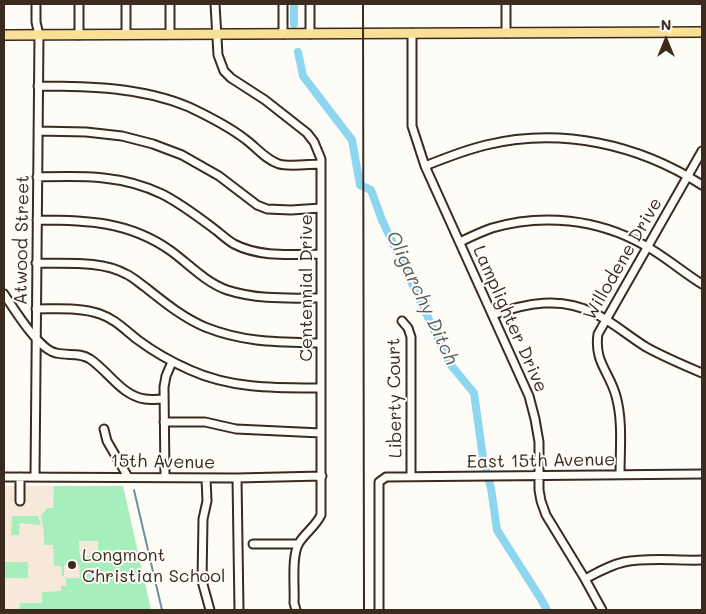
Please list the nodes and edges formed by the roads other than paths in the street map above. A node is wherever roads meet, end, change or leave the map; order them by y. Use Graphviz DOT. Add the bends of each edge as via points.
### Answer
graph roads {
  1 [pos="36,4"];
  2 [pos="79,4"];
  3 [pos="126,4"];
  4 [pos="170,4"];
  5 [pos="215,4"];
  6 [pos="284,4"];
  7 [pos="310,4"];
  8 [pos="506,4"];
  9 [pos="702,32"];
  10 [pos="412,33"];
  11 [pos="506,33"];
  12 [pos="126,34"];
  13 [pos="170,34"];
  14 [pos="216,34"];
  15 [pos="283,34"];
  16 [pos="310,34"];
  17 [pos="4,35"];
  18 [pos="39,35"];
  19 [pos="79,35"];
  20 [pos="38,86"];
  21 [pos="38,131"];
  22 [pos="702,151"];
  23 [pos="321,164"];
  24 [pos="424,166"];
  25 [pos="688,176"];
  26 [pos="37,177"];
  27 [pos="702,185"];
  28 [pos="321,208"];
  29 [pos="37,220"];
  30 [pos="460,242"];
  31 [pos="647,246"];
  32 [pos="321,254"];
  33 [pos="36,263"];
  34 [pos="702,284"];
  35 [pos="4,294"];
  36 [pos="321,298"];
  37 [pos="36,309"];
  38 [pos="493,316"];
  39 [pos="605,319"];
  40 [pos="402,321"];
  41 [pos="36,339"];
  42 [pos="321,344"];
  43 [pos="172,362"];
  44 [pos="702,373"];
  45 [pos="321,388"];
  46 [pos="164,399"];
  47 [pos="164,422"];
  48 [pos="104,429"];
  49 [pos="321,433"];
  50 [pos="702,474"];
  51 [pos="620,475"];
  52 [pos="322,476"];
  53 [pos="411,476"];
  54 [pos="538,476"];
  55 [pos="4,477"];
  56 [pos="20,477"];
  57 [pos="35,477"];
  58 [pos="128,477"];
  59 [pos="165,477"];
  60 [pos="206,478"];
  61 [pos="238,478"];
  62 [pos="20,501"];
  63 [pos="254,544"];
  64 [pos="298,544"];
  65 [pos="702,560"];
  66 [pos="585,579"];
  67 [pos="210,610"];
  68 [pos="240,610"];
  69 [pos="296,610"];
  70 [pos="379,610"];
  71 [pos="602,610"];
  1 -- 18 [label="street, Atwood Street"];
  2 -- 19 [label="street"];
  3 -- 12 [label="street"];
  4 -- 13 [label="street"];
  5 -- 14 [label="street, Centennial Drive"];
  6 -- 15 [label="street"];
  7 -- 16 [label="street"];
  8 -- 11 [label="street"];
  9 -- 11 [label="main road"];
  10 -- 11 [label="main road"];
  10 -- 16 [label="main road"];
  10 -- 24 [label="street, Lamplighter Drive" via="412,126"];
  12 -- 13 [label="main road"];
  12 -- 19 [label="main road"];
  13 -- 14 [label="main road"];
  14 -- 15 [label="main road"];
  14 -- 23 [label="street, Centennial Drive" via="224,71 308,133"];
  15 -- 16 [label="main road"];
  17 -- 18 [label="main road"];
  18 -- 19 [label="main road"];
  18 -- 20 [label="street, Atwood Street"];
  20 -- 21 [label="street, Atwood Street"];
  20 -- 23 [label="street" via="86,86 151,95 211,118 281,165"];
  21 -- 26 [label="street, Atwood Street"];
  21 -- 28 [label="street" via="122,136 153,144 219,176 257,206 283,210"];
  22 -- 25 [label="street, Willodene Drive"];
  23 -- 28 [label="street, Centennial Drive"];
  24 -- 25 [label="street" via="486,145 534,138 567,138 599,142 645,155"];
  24 -- 30 [label="street, Lamplighter Drive"];
  25 -- 27 [label="street"];
  25 -- 31 [label="street, Willodene Drive"];
  26 -- 29 [label="street, Atwood Street"];
  26 -- 32 [label="street" via="87,175 138,185 162,194 234,244 273,254"];
  28 -- 32 [label="street, Centennial Drive"];
  29 -- 33 [label="street, Atwood Street"];
  29 -- 36 [label="street" via="81,220 128,229 171,251 206,280 245,295"];
  30 -- 31 [label="street" via="510,224 556,220 593,225"];
  30 -- 38 [label="street, Lamplighter Drive"];
  31 -- 34 [label="street"];
  31 -- 39 [label="street, Willodene Drive"];
  32 -- 36 [label="street, Centennial Drive"];
  33 -- 37 [label="street, Atwood Street"];
  33 -- 42 [label="street" via="98,266 126,274 184,317 235,337"];
  35 -- 41 [label="street"];
  36 -- 42 [label="street, Centennial Drive"];
  37 -- 41 [label="street, Atwood Street"];
  37 -- 43 [label="street" via="100,313"];
  38 -- 39 [label="street" via="517,306 559,303 594,312"];
  38 -- 54 [label="street, Lamplighter Drive" via="536,419"];
  39 -- 44 [label="street" via="646,346"];
  39 -- 51 [label="street, Willodene Drive" via="596,346 620,416"];
  40 -- 53 [label="street, Liberty Court" via="410,337"];
  41 -- 46 [label="street" via="54,353 84,355 133,396"];
  41 -- 57 [label="street, Atwood Street"];
  42 -- 45 [label="street, Centennial Drive"];
  43 -- 45 [label="street" via="209,378 236,384"];
  43 -- 46 [label="street" via="166,376"];
  45 -- 49 [label="street, Centennial Drive"];
  46 -- 47 [label="street"];
  47 -- 49 [label="street" via="205,422 236,428"];
  47 -- 59 [label="street"];
  48 -- 58 [label="street" via="107,441"];
  49 -- 52 [label="street, Centennial Drive"];
  50 -- 51 [label="street, East 15th Avenue"];
  51 -- 54 [label="street, East 15th Avenue"];
  52 -- 61 [label="street, 15th Avenue"];
  52 -- 64 [label="street, Centennial Drive" via="321,515"];
  53 -- 54 [label="street, East 15th Avenue"];
  53 -- 70 [label="street, East 15th Avenue" via="386,477 380,482"];
  54 -- 66 [label="street, Lamplighter Drive" via="546,515"];
  55 -- 56 [label="street, 15th Avenue"];
  56 -- 57 [label="street, 15th Avenue"];
  56 -- 62 [label="street"];
  57 -- 58 [label="street, 15th Avenue"];
  58 -- 59 [label="street, 15th Avenue"];
  59 -- 60 [label="street, 15th Avenue"];
  60 -- 61 [label="street, 15th Avenue"];
  60 -- 67 [label="street" via="202,581"];
  61 -- 68 [label="street"];
  63 -- 64 [label="street"];
  64 -- 69 [label="street" via="295,552"];
  65 -- 66 [label="street" via="624,562"];
  66 -- 71 [label="street, Lamplighter Drive"];
}
